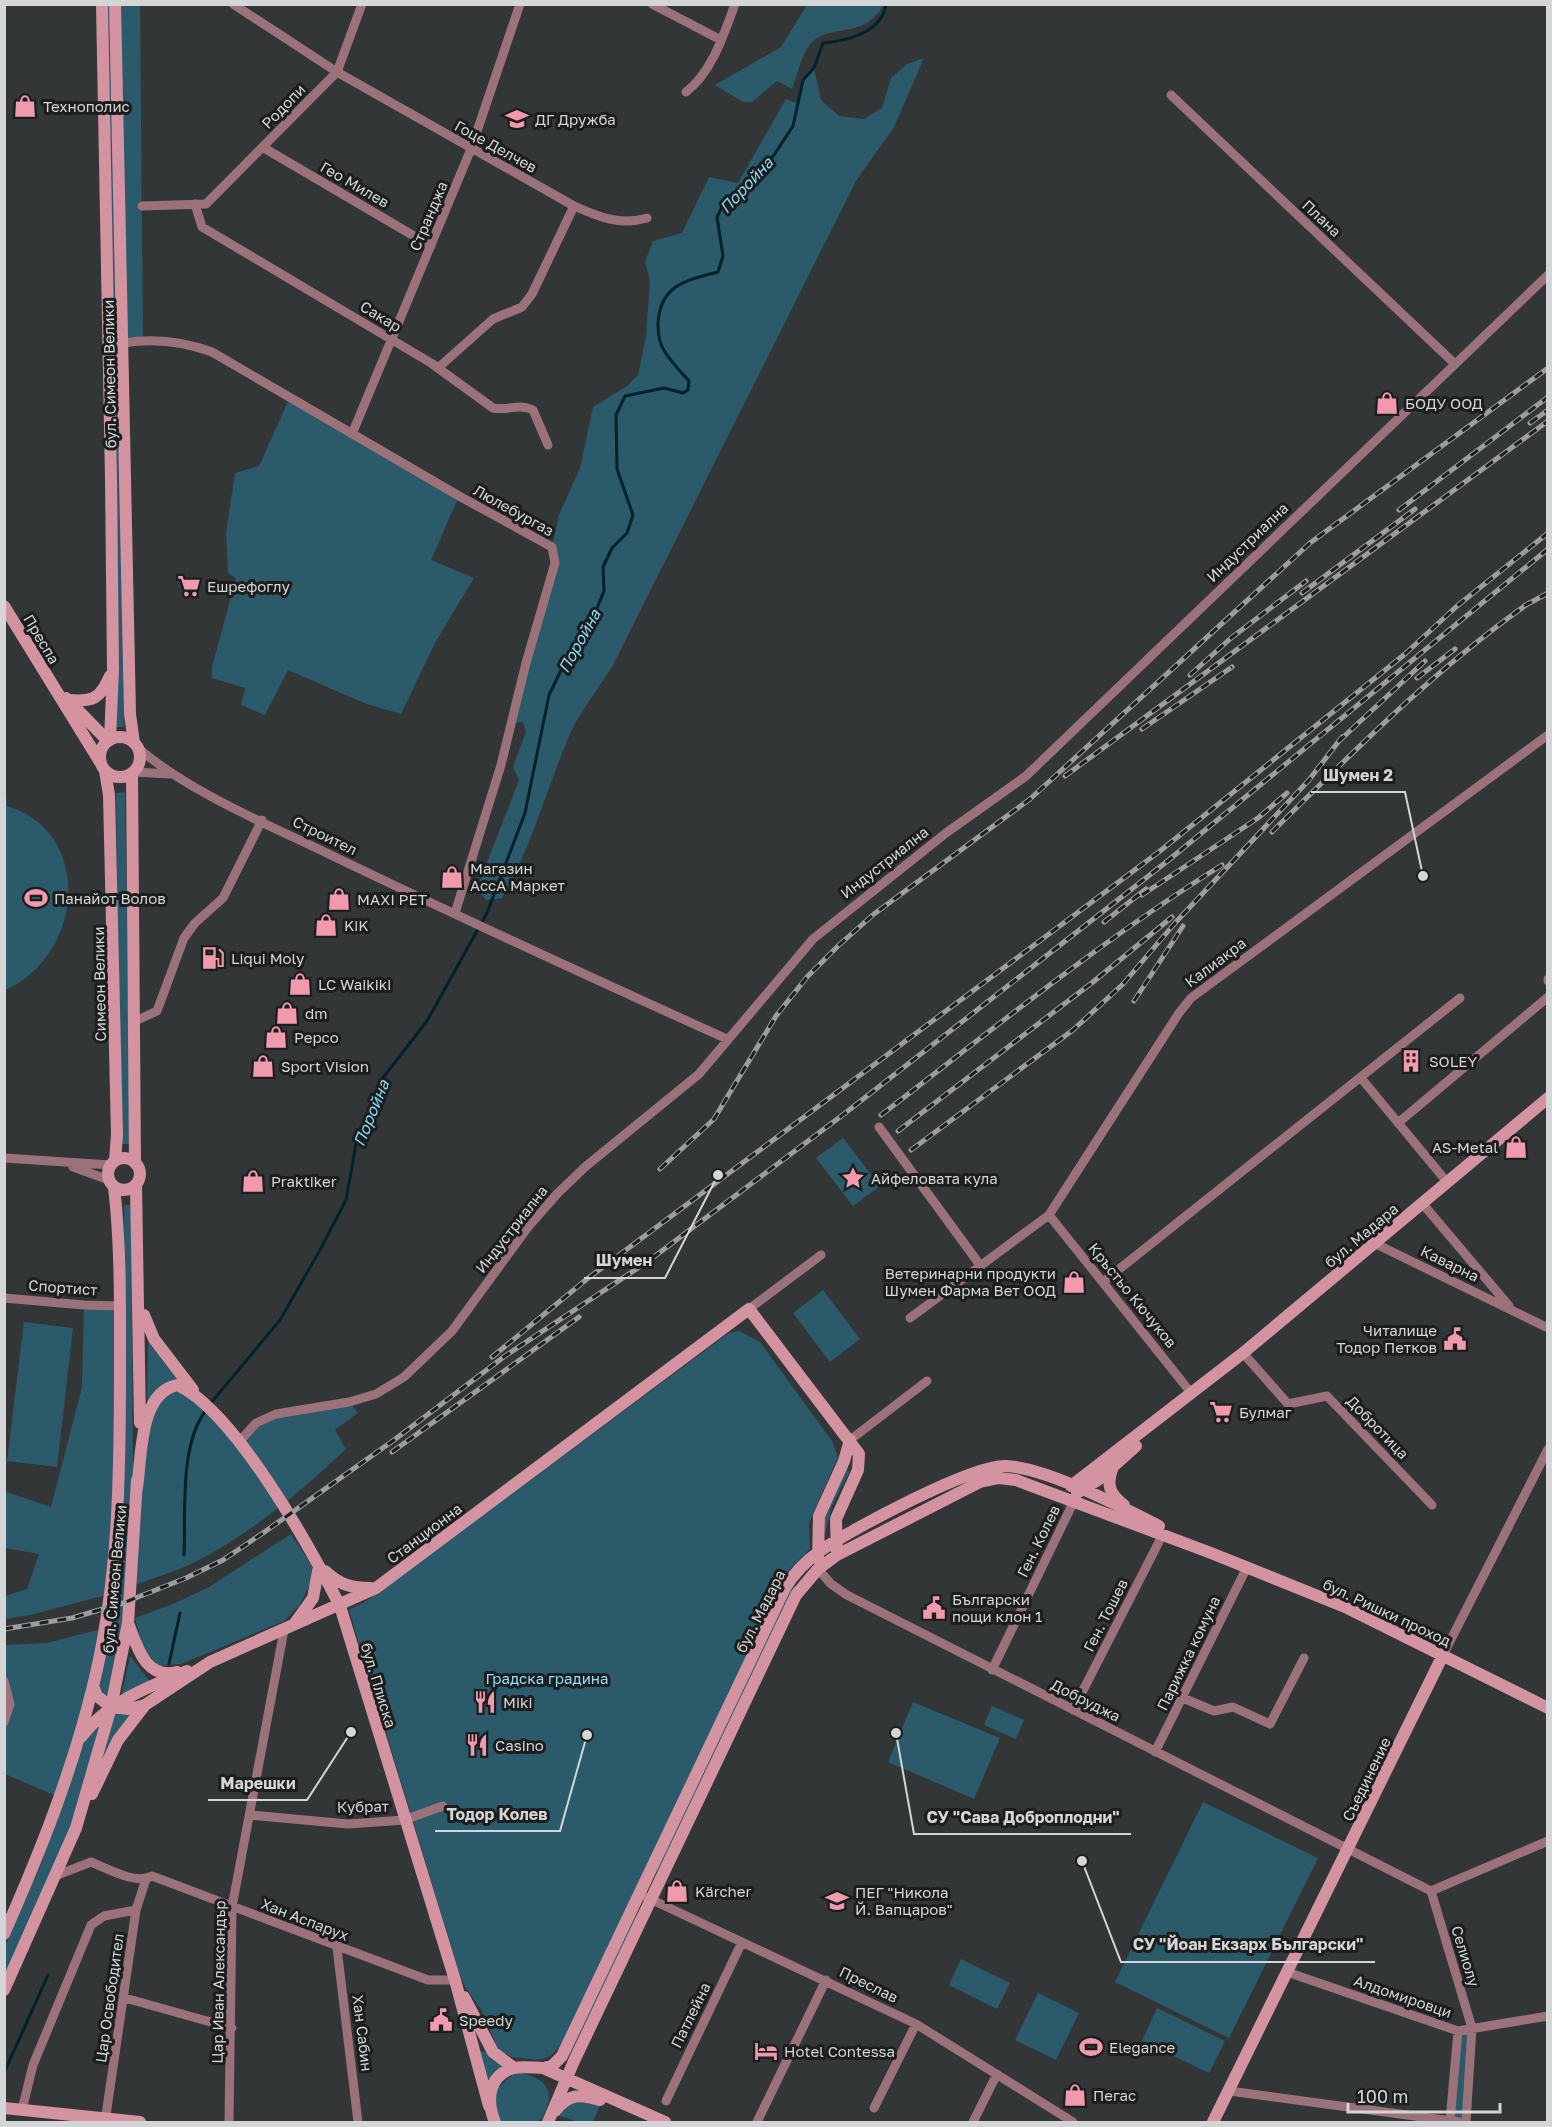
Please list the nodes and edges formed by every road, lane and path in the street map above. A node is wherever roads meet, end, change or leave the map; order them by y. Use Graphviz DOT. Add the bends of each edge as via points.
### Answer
graph roads {
  1 [pos="102,4"];
  2 [pos="115,4"];
  3 [pos="233,4"];
  4 [pos="362,4"];
  5 [pos="520,4"];
  6 [pos="652,4"];
  7 [pos="735,4"];
  8 [pos="721,40"];
  9 [pos="336,72"];
  10 [pos="686,92"];
  11 [pos="1171,95"];
  12 [pos="264,148"];
  13 [pos="471,150"];
  14 [pos="195,204"];
  15 [pos="142,206"];
  16 [pos="574,206"];
  17 [pos="647,218"];
  18 [pos="431,246"];
  19 [pos="1548,275"];
  20 [pos="392,339"];
  21 [pos="123,343"];
  22 [pos="1454,363"];
  23 [pos="438,368"];
  24 [pos="352,434"];
  25 [pos="548,445"];
  26 [pos="4,606"];
  27 [pos="113,669"];
  28 [pos="54,687"];
  29 [pos="68,700"];
  30 [pos="1548,735"];
  31 [pos="109,740"];
  32 [pos="136,746"];
  33 [pos="103,767"];
  34 [pos="133,773"];
  35 [pos="172,774"];
  36 [pos="262,820"];
  37 [pos="454,913"];
  38 [pos="1548,997"];
  39 [pos="1460,998"];
  40 [pos="133,1022"];
  41 [pos="727,1039"];
  42 [pos="1361,1078"];
  43 [pos="1548,1098"];
  44 [pos="1398,1123"];
  45 [pos="879,1127"];
  46 [pos="4,1158"];
  47 [pos="62,1163"];
  48 [pos="113,1163"];
  49 [pos="135,1163"];
  50 [pos="1447,1182"];
  51 [pos="112,1183"];
  52 [pos="136,1185"];
  53 [pos="1422,1203"];
  54 [pos="1049,1215"];
  55 [pos="1374,1243"];
  56 [pos="822,1255"];
  57 [pos="980,1265"];
  58 [pos="1103,1282"];
  59 [pos="4,1298"];
  60 [pos="140,1300"];
  61 [pos="120,1306"];
  62 [pos="749,1309"];
  63 [pos="1512,1310"];
  64 [pos="910,1318"];
  65 [pos="1548,1328"];
  66 [pos="1243,1353"];
  67 [pos="927,1381"];
  68 [pos="195,1393"];
  69 [pos="1192,1394"];
  70 [pos="850,1440"];
  71 [pos="239,1442"];
  72 [pos="1548,1449"];
  73 [pos="1113,1467"];
  74 [pos="137,1488"];
  75 [pos="1071,1494"];
  76 [pos="1432,1505"];
  77 [pos="1134,1513"];
  78 [pos="1163,1534"];
  79 [pos="836,1540"];
  80 [pos="818,1553"];
  81 [pos="1210,1553"];
  82 [pos="837,1555"];
  83 [pos="319,1565"];
  84 [pos="1247,1567"];
  85 [pos="818,1569"];
  86 [pos="375,1588"];
  87 [pos="340,1606"];
  88 [pos="128,1623"];
  89 [pos="288,1628"];
  90 [pos="1443,1655"];
  91 [pos="1304,1658"];
  92 [pos="210,1662"];
  93 [pos="992,1670"];
  94 [pos="4,1680"];
  95 [pos="93,1686"];
  96 [pos="1183,1698"];
  97 [pos="145,1705"];
  98 [pos="111,1707"];
  99 [pos="1548,1708"];
  100 [pos="1073,1710"];
  101 [pos="4,1722"];
  102 [pos="77,1742"];
  103 [pos="1155,1752"];
  104 [pos="443,1806"];
  105 [pos="250,1815"];
  106 [pos="404,1820"];
  107 [pos="76,1828"];
  108 [pos="1548,1841"];
  109 [pos="1348,1849"];
  110 [pos="55,1876"];
  111 [pos="146,1879"];
  112 [pos="1431,1891"];
  113 [pos="645,1897"];
  114 [pos="232,1907"];
  115 [pos="136,1910"];
  116 [pos="4,1934"];
  117 [pos="742,1942"];
  118 [pos="337,1948"];
  119 [pos="1287,1972"];
  120 [pos="455,1980"];
  121 [pos="826,1980"];
  122 [pos="4,1990"];
  123 [pos="125,1998"];
  124 [pos="1548,2016"];
  125 [pos="916,2024"];
  126 [pos="232,2028"];
  127 [pos="1472,2028"];
  128 [pos="1458,2031"];
  129 [pos="514,2068"];
  130 [pos="537,2068"];
  131 [pos="997,2074"];
  132 [pos="566,2078"];
  133 [pos="1229,2091"];
  134 [pos="556,2101"];
  135 [pos="666,2101"];
  136 [pos="489,2106"];
  137 [pos="4,2108"];
  138 [pos="874,2108"];
  139 [pos="22,2110"];
  140 [pos="549,2119"];
  141 [pos="106,2121"];
  142 [pos="661,2121"];
  143 [pos="140,2122"];
  144 [pos="229,2122"];
  145 [pos="358,2122"];
  146 [pos="495,2122"];
  147 [pos="757,2122"];
  148 [pos="973,2122"];
  149 [pos="1073,2122"];
  150 [pos="1213,2122"];
  151 [pos="1455,2122"];
  152 [pos="1466,2122"];
  1 -- 27 [label="main road, бул. Симеон Велики"];
  2 -- 21 [label="main road, бул. Симеон Велики"];
  3 -- 9 [label="street, Гоце Делчев"];
  4 -- 9 [label="street, Родопи"];
  5 -- 13 [label="street, Странджа"];
  6 -- 8 [label="street"];
  7 -- 8 [label="street"];
  8 -- 10 [label="street" via="697,84"];
  9 -- 12 [label="street, Родопи"];
  9 -- 13 [label="street, Гоце Делчев"];
  11 -- 22 [label="street, Плана"];
  12 -- 14 [label="street, Родопи" via="206,204"];
  12 -- 18 [label="street, Гео Милев"];
  13 -- 16 [label="street, Гоце Делчев"];
  13 -- 18 [label="street, Странджа"];
  14 -- 15 [label="street"];
  14 -- 20 [label="street, Сакар" via="202,227"];
  16 -- 17 [label="street, Гоце Делчев" via="622,222"];
  16 -- 23 [label="street" via="522,307 494,319"];
  18 -- 20 [label="street, Странджа"];
  19 -- 22 [label="street, Индустриална"];
  20 -- 23 [label="street, Сакар"];
  20 -- 24 [label="street, Странджа"];
  21 -- 24 [label="street, Люлебургаз" via="172,341 212,352"];
  21 -- 32 [label="main road, бул. Симеон Велики" via="130,714"];
  22 -- 41 [label="street, Индустриална" via="1026,776 937,840 813,939"];
  23 -- 25 [label="street, Сакар" via="493,408 524,406 533,410"];
  24 -- 37 [label="street, Люлебургаз" via="552,547 555,554 501,765"];
  26 -- 28 [label="main road, Преспа"];
  27 -- 29 [label="main road" via="98,696 87,701"];
  27 -- 31 [label="main road"];
  28 -- 29 [label="main road"];
  28 -- 33 [label="main road, Преспа"];
  29 -- 31 [label="main road"];
  30 -- 54 [label="street, Калиакра" via="1191,998"];
  31 -- 32 [label="main road" via="123,737"];
  31 -- 33 [label="main road" via="101,750"];
  32 -- 34 [label="main road" via="140,761"];
  32 -- 35 [label="street"];
  33 -- 34 [label="main road" via="118,778"];
  33 -- 48 [label="main road, Симеон Велики" via="109,795 115,1014 117,1135"];
  34 -- 35 [label="street"];
  34 -- 40 [label="main road"];
  35 -- 36 [label="street, Строител"];
  36 -- 37 [label="street, Строител"];
  36 -- 40 [label="street" via="223,898 184,938 157,1011"];
  37 -- 41 [label="street, Строител"];
  38 -- 44 [label="street"];
  39 -- 42 [label="street"];
  40 -- 49 [label="main road"];
  41 -- 71 [label="street, Индустриална" via="681,1090 557,1194 452,1330 404,1377 376,1394 350,1402 276,1414 256,1423"];
  42 -- 44 [label="street"];
  42 -- 58 [label="street"];
  43 -- 50 [label="main road, бул. Мадара"];
  44 -- 50 [label="street"];
  45 -- 57 [label="street"];
  46 -- 47 [label="street"];
  47 -- 48 [label="street"];
  47 -- 51 [label="street"];
  48 -- 49 [label="main road" via="128,1159"];
  48 -- 51 [label="main road"];
  49 -- 52 [label="main road" via="140,1176"];
  50 -- 53 [label="main road, бул. Мадара"];
  51 -- 52 [label="main road" via="128,1190"];
  51 -- 61 [label="main road, бул. Симеон Велики"];
  52 -- 60 [label="main road, бул. Симеон Велики"];
  53 -- 55 [label="main road, бул. Мадара"];
  53 -- 63 [label="street, Каварна"];
  54 -- 57 [label="street, Калиакра"];
  54 -- 58 [label="street, Кръстьо Кючуков"];
  55 -- 63 [label="street, Каварна"];
  55 -- 66 [label="main road, бул. Мадара"];
  56 -- 62 [label="street, Станционна"];
  57 -- 64 [label="street, Калиакра"];
  58 -- 69 [label="street, Кръстьо Кючуков"];
  59 -- 61 [label="street, Спортист"];
  60 -- 68 [label="main road" via="154,1339"];
  60 -- 74 [label="main road, бул. Симеон Велики"];
  61 -- 95 [label="main road, бул. Симеон Велики" via="116,1529 110,1594"];
  62 -- 70 [label="main road"];
  62 -- 86 [label="main road, Станционна"];
  63 -- 65 [label="street, Каварна"];
  66 -- 69 [label="main road, бул. Мадара"];
  66 -- 76 [label="street, Добротица" via="1288,1404 1327,1396"];
  67 -- 70 [label="street"];
  68 -- 71 [label="main road, бул. Плиска"];
  68 -- 74 [label="main road" via="178,1385 168,1387 153,1401"];
  69 -- 73 [label="main road, бул. Мадара"];
  69 -- 75 [label="main road, бул. Мадара"];
  70 -- 79 [label="main road" via="860,1462 836,1519"];
  70 -- 80 [label="main road" via="819,1516"];
  71 -- 83 [label="main road, бул. Плиска"];
  72 -- 90 [label="street, Съединение"];
  73 -- 75 [label="main road, бул. Мадара"];
  73 -- 77 [label="main road" via="1109,1479 1111,1494"];
  74 -- 88 [label="main road, бул. Симеон Велики"];
  75 -- 77 [label="main road, бул. Ришки проход"];
  75 -- 78 [label="main road, бул. Ришки проход"];
  75 -- 79 [label="main road, бул. Мадара" via="1019,1467 989,1467"];
  75 -- 82 [label="main road, бул. Мадара" via="1016,1480 980,1482"];
  75 -- 93 [label="street, Ген. Колев"];
  77 -- 81 [label="main road, бул. Ришки проход"];
  78 -- 81 [label="main road, бул. Ришки проход"];
  78 -- 100 [label="street, Ген. Тошев"];
  79 -- 80 [label="main road, бул. Мадара"];
  79 -- 82 [label="main road"];
  80 -- 85 [label="main road"];
  80 -- 113 [label="main road, бул. Мадара" via="785,1588"];
  81 -- 84 [label="main road, бул. Ришки проход"];
  82 -- 85 [label="main road, бул. Мадара"];
  83 -- 86 [label="main road" via="336,1581 351,1588"];
  83 -- 87 [label="main road, бул. Плиска"];
  83 -- 89 [label="main road" via="313,1598"];
  84 -- 90 [label="main road, бул. Ришки проход" via="1345,1607"];
  84 -- 96 [label="street, Парижка комуна"];
  85 -- 93 [label="street, Добруджа" via="847,1595"];
  85 -- 113 [label="main road, бул. Мадара" via="795,1595"];
  86 -- 87 [label="main road, Станционна"];
  87 -- 89 [label="main road, Станционна"];
  87 -- 106 [label="main road, бул. Плиска"];
  88 -- 92 [label="main road" via="144,1662 151,1668 173,1673"];
  88 -- 98 [label="main road, бул. Симеон Велики"];
  89 -- 92 [label="main road, Станционна"];
  89 -- 105 [label="street, Цар Иван Александър"];
  90 -- 99 [label="main road, бул. Ришки проход"];
  90 -- 109 [label="main road, Съединение"];
  91 -- 96 [label="street" via="1270,1724 1233,1707 1214,1711"];
  92 -- 97 [label="main road, Станционна"];
  92 -- 98 [label="main road" via="163,1680"];
  93 -- 100 [label="street, Добруджа"];
  94 -- 101 [label="street" via="10,1704"];
  95 -- 98 [label="main road"];
  95 -- 102 [label="main road, бул. Симеон Велики"];
  96 -- 103 [label="street, Парижка комуна"];
  97 -- 98 [label="main road, Станционна" via="129,1709"];
  97 -- 107 [label="main road" via="118,1740"];
  98 -- 102 [label="main road"];
  98 -- 107 [label="main road, бул. Симеон Велики"];
  100 -- 103 [label="street, Добруджа"];
  102 -- 116 [label="main road, бул. Симеон Велики" via="61,1798"];
  103 -- 109 [label="street, Добруджа"];
  104 -- 106 [label="street, Кубрат"];
  105 -- 106 [label="street, Кубрат" via="348,1824"];
  105 -- 114 [label="street, Цар Иван Александър"];
  106 -- 120 [label="main road, бул. Плиска"];
  107 -- 110 [label="main road, бул. Симеон Велики"];
  108 -- 112 [label="street"];
  109 -- 112 [label="street"];
  109 -- 119 [label="main road, Съединение"];
  110 -- 111 [label="street, Хан Аспарух" via="91,1862"];
  110 -- 122 [label="main road, бул. Симеон Велики"];
  111 -- 114 [label="street, Хан Аспарух" via="152,1876"];
  111 -- 115 [label="street, Цар Освободител"];
  112 -- 127 [label="street, Селиолу"];
  113 -- 117 [label="street, Преслав"];
  113 -- 130 [label="main road, бул. Мадара" via="562,2056 552,2066"];
  113 -- 132 [label="main road, бул. Мадара"];
  114 -- 118 [label="street, Хан Аспарух"];
  114 -- 126 [label="street, Цар Иван Александър"];
  115 -- 123 [label="street, Цар Освободител"];
  115 -- 139 [label="street" via="104,1916 91,1925 33,2065"];
  117 -- 121 [label="street, Преслав"];
  117 -- 135 [label="street, Патлейна"];
  118 -- 120 [label="street, Хан Аспарух" via="428,1980"];
  118 -- 145 [label="street, Хан Сабин"];
  119 -- 128 [label="street, Алдомировци"];
  119 -- 133 [label="main road, Съединение"];
  120 -- 129 [label="main road, бул. Плиска" via="494,2052"];
  120 -- 136 [label="main road, бул. Плиска"];
  121 -- 125 [label="street, Преслав"];
  121 -- 147 [label="street"];
  123 -- 126 [label="street"];
  123 -- 141 [label="street, Цар Освободител"];
  124 -- 127 [label="street, Алдомировци"];
  125 -- 131 [label="street, Преслав"];
  125 -- 138 [label="street"];
  126 -- 144 [label="street, Цар Иван Александър"];
  127 -- 128 [label="street, Алдомировци"];
  127 -- 152 [label="street, Селиолу"];
  128 -- 151 [label="street"];
  129 -- 130 [label="main road"];
  129 -- 136 [label="main road" via="495,2082"];
  130 -- 132 [label="main road"];
  130 -- 134 [label="main road" via="553,2083"];
  131 -- 148 [label="street"];
  131 -- 149 [label="street, Преслав"];
  132 -- 134 [label="main road, бул. Мадара"];
  132 -- 142 [label="main road"];
  133 -- 150 [label="main road, Съединение"];
  133 -- 151 [label="street"];
  134 -- 140 [label="main road, бул. Мадара"];
  136 -- 146 [label="main road, бул. Плиска"];
  137 -- 139 [label="main road"];
  139 -- 141 [label="main road"];
  140 -- 142 [label="main road" via="568,2097 584,2095"];
  141 -- 143 [label="main road"];
}
